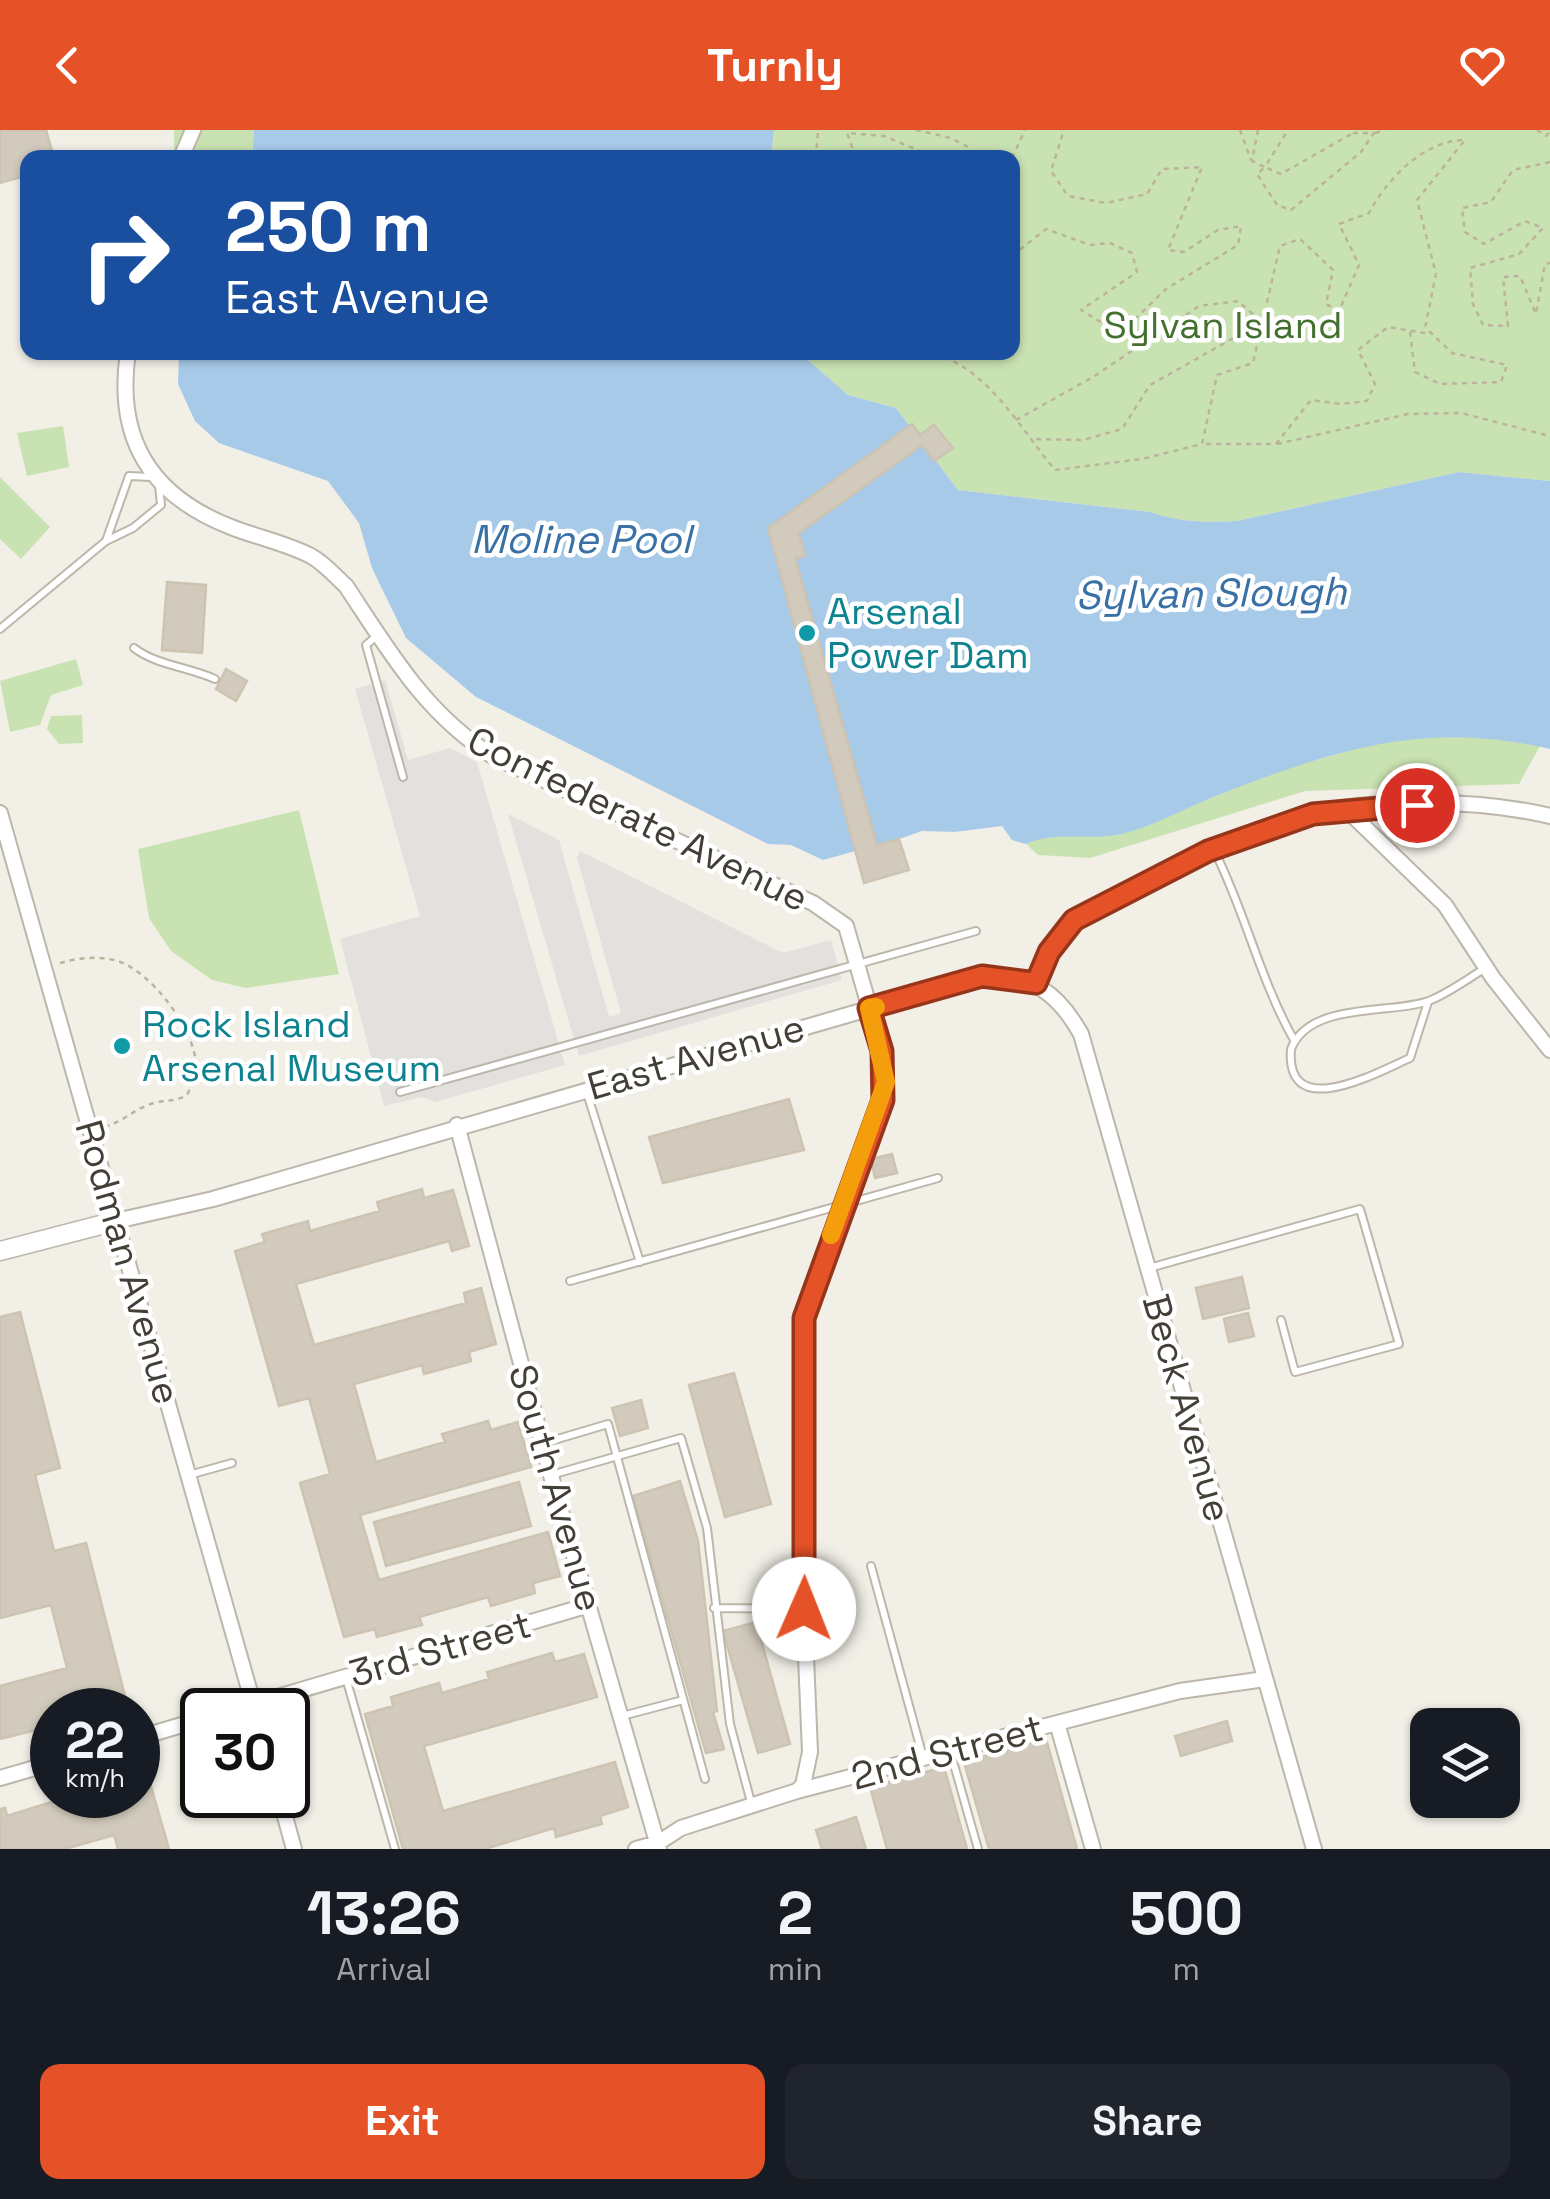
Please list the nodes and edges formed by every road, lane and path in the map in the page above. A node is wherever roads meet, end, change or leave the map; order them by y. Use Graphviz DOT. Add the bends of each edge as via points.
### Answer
graph roads {
  1 [pos="916,130"];
  2 [pos="1064,130"];
  3 [pos="1240,130"];
  4 [pos="1258,130"];
  5 [pos="1288,130"];
  6 [pos="1385,130"];
  7 [pos="1537,130"];
  8 [pos="1550,131"];
  9 [pos="1374,133"];
  10 [pos="853,150"];
  11 [pos="918,150"];
  12 [pos="969,150"];
  13 [pos="1252,161"];
  14 [pos="1550,162"];
  15 [pos="1264,167"];
  16 [pos="1020,250"];
  17 [pos="1550,263"];
  18 [pos="1262,322"];
  19 [pos="1426,328"];
  20 [pos="1410,330"];
  21 [pos="127,360"];
  22 [pos="959,360"];
  23 [pos="1014,421"];
  24 [pos="1550,436"];
  25 [pos="1029,439"];
  26 [pos="1202,444"];
  27 [pos="1276,444"];
  28 [pos="156,479"];
  29 [pos="106,540"];
  30 [pos="0,628"];
  31 [pos="378,636"];
  32 [pos="134,648"];
  33 [pos="215,679"];
  34 [pos="403,777"];
  35 [pos="1346,810"];
  36 [pos="0,814"];
  37 [pos="1550,816"];
  38 [pos="1213,849"];
  39 [pos="976,931"];
  40 [pos="858,966"];
  41 [pos="44,968"];
  42 [pos="1486,968"];
  43 [pos="1036,983"];
  44 [pos="1428,1002"];
  45 [pos="869,1008"];
  46 [pos="1294,1040"];
  47 [pos="1550,1050"];
  48 [pos="586,1088"];
  49 [pos="400,1092"];
  50 [pos="457,1125"];
  51 [pos="90,1131"];
  52 [pos="938,1178"];
  53 [pos="842,1204"];
  54 [pos="116,1221"];
  55 [pos="0,1252"];
  56 [pos="640,1262"];
  57 [pos="1148,1269"];
  58 [pos="570,1281"];
  59 [pos="1281,1320"];
  60 [pos="542,1443"];
  61 [pos="616,1456"];
  62 [pos="232,1463"];
  63 [pos="189,1475"];
  64 [pos="551,1475"];
  65 [pos="871,1566"];
  66 [pos="588,1605"];
  67 [pos="714,1608"];
  68 [pos="804,1609"];
  69 [pos="346,1677"];
  70 [pos="1265,1680"];
  71 [pos="249,1688"];
  72 [pos="310,1689"];
  73 [pos="683,1700"];
  74 [pos="621,1717"];
  75 [pos="1058,1722"];
  76 [pos="950,1751"];
  77 [pos="923,1758"];
  78 [pos="30,1769"];
  79 [pos="0,1778"];
  80 [pos="705,1779"];
  81 [pos="797,1791"];
  82 [pos="752,1808"];
  83 [pos="285,1818"];
  84 [pos="658,1846"];
  85 [pos="294,1849"];
  86 [pos="394,1849"];
  87 [pos="636,1849"];
  88 [pos="978,1849"];
  89 [pos="1093,1849"];
  90 [pos="1314,1849"];
  1 -- 12 [label="path"];
  2 -- 16 [label="path" via="1051,172 1068,196 1106,203 1134,197 1147,194 1162,169 1202,167 1168,250 1184,252 1218,230 1241,226 1238,244 1166,289 1134,320 1104,324 1081,310 1137,272 1132,253 1046,229"];
  3 -- 13 [label="path"];
  4 -- 13 [label="path"];
  5 -- 15 [label="path"];
  6 -- 9 [label="path"];
  7 -- 8 [label="path" via="1546,136"];
  9 -- 15 [label="path" via="1352,133 1281,174"];
  9 -- 15 [label="path" via="1361,152 1291,210 1277,205 1256,174"];
  10 -- 11 [label="path" via="847,133 884,136"];
  13 -- 15 [label="path"];
  14 -- 17 [label="path" via="1513,170 1491,202 1462,208 1465,232 1484,244 1525,222 1543,228 1519,254 1470,268 1473,304 1483,325 1508,326 1502,277 1520,276 1536,314"];
  18 -- 19 [label="path" via="1280,246 1300,240 1333,270 1326,304 1339,311 1359,265 1339,224 1368,213 1384,184 1444,140 1465,140 1416,200 1436,274"];
  18 -- 23 [label="path" via="1238,300 1199,306"];
  18 -- 25 [label="path" via="1150,385 1122,428 1084,440"];
  18 -- 26 [label="path" via="1252,363 1217,376"];
  19 -- 20 [label="path"];
  19 -- 20 [label="path" via="1452,354 1507,365 1501,382 1440,384 1415,372"];
  20 -- 27 [label="path" via="1388,327 1358,350 1375,384 1367,401 1311,400"];
  21 -- 28 [label="street, Confederate Avenue" via="130,426"];
  22 -- 23 [label="path"];
  23 -- 25 [label="path"];
  24 -- 27 [label="path" via="1461,413 1408,414"];
  25 -- 26 [label="path" via="1055,470"];
  26 -- 27 [label="path"];
  28 -- 29 [label="lane" via="160,506"];
  28 -- 29 [label="lane" via="130,476"];
  28 -- 31 [label="street, Confederate Avenue" via="183,505 312,557 346,586"];
  29 -- 30 [label="lane"];
  31 -- 34 [label="lane" via="366,645"];
  31 -- 40 [label="street, Confederate Avenue" via="421,697 470,742 834,915 846,926"];
  32 -- 33 [label="lane"];
  35 -- 37 [label="street" via="1417,805"];
  35 -- 38 [label="street" via="1286,820"];
  35 -- 42 [label="street" via="1445,904"];
  36 -- 41 [label="street, Rodman Avenue"];
  38 -- 43 [label="street" via="1074,920"];
  38 -- 46 [label="lane"];
  39 -- 40 [label="lane"];
  40 -- 45 [label="street, Confederate Avenue"];
  40 -- 49 [label="lane"];
  41 -- 51 [label="street, Rodman Avenue"];
  41 -- 51 [label="path" via="89,958 134,969 158,988 191,1045 196,1063 187,1095"];
  42 -- 44 [label="lane"];
  42 -- 47 [label="street"];
  43 -- 45 [label="street, East Avenue" via="982,976"];
  43 -- 57 [label="street, Beck Avenue" via="1060,1000 1081,1034"];
  44 -- 46 [label="lane" via="1373,1006 1304,1029"];
  44 -- 46 [label="lane" via="1410,1058 1326,1091 1305,1085 1290,1058"];
  45 -- 48 [label="street, East Avenue"];
  45 -- 53 [label="street, Confederate Avenue" via="886,1082"];
  48 -- 50 [label="street, East Avenue"];
  48 -- 56 [label="lane"];
  50 -- 54 [label="street, East Avenue"];
  50 -- 60 [label="street, South Avenue"];
  51 -- 54 [label="street, Rodman Avenue"];
  52 -- 53 [label="lane"];
  53 -- 56 [label="lane"];
  53 -- 68 [label="street, Confederate Avenue" via="804,1318"];
  54 -- 55 [label="street, East Avenue"];
  54 -- 63 [label="street, Rodman Avenue"];
  56 -- 58 [label="lane"];
  57 -- 59 [label="lane" via="1360,1209 1400,1344 1294,1372"];
  57 -- 70 [label="street, Beck Avenue"];
  60 -- 61 [label="lane" via="608,1424"];
  60 -- 64 [label="street, South Avenue"];
  61 -- 64 [label="lane"];
  61 -- 67 [label="lane" via="681,1438 708,1528"];
  61 -- 73 [label="lane"];
  62 -- 63 [label="lane"];
  63 -- 71 [label="street, Rodman Avenue"];
  64 -- 66 [label="street, South Avenue"];
  65 -- 77 [label="lane"];
  66 -- 69 [label="street, 3rd Street"];
  66 -- 74 [label="street, South Avenue"];
  67 -- 68 [label="lane"];
  67 -- 82 [label="lane" via="730,1724"];
  68 -- 81 [label="street, Confederate Avenue" via="810,1752"];
  69 -- 72 [label="street, 3rd Street"];
  69 -- 86 [label="lane"];
  70 -- 75 [label="street, 2nd Street" via="1180,1690"];
  70 -- 90 [label="street, Beck Avenue"];
  73 -- 74 [label="lane"];
  73 -- 80 [label="lane"];
  74 -- 84 [label="street, South Avenue"];
  75 -- 76 [label="street, 2nd Street"];
  75 -- 89 [label="street"];
  76 -- 77 [label="street, 2nd Street"];
  76 -- 88 [label="lane"];
  77 -- 81 [label="street, 2nd Street"];
  78 -- 79 [label="street"];
  81 -- 82 [label="street, 2nd Street"];
  82 -- 84 [label="street, 2nd Street" via="681,1828"];
  83 -- 85 [label="street"];
  84 -- 87 [label="street, 2nd Street"];
}
